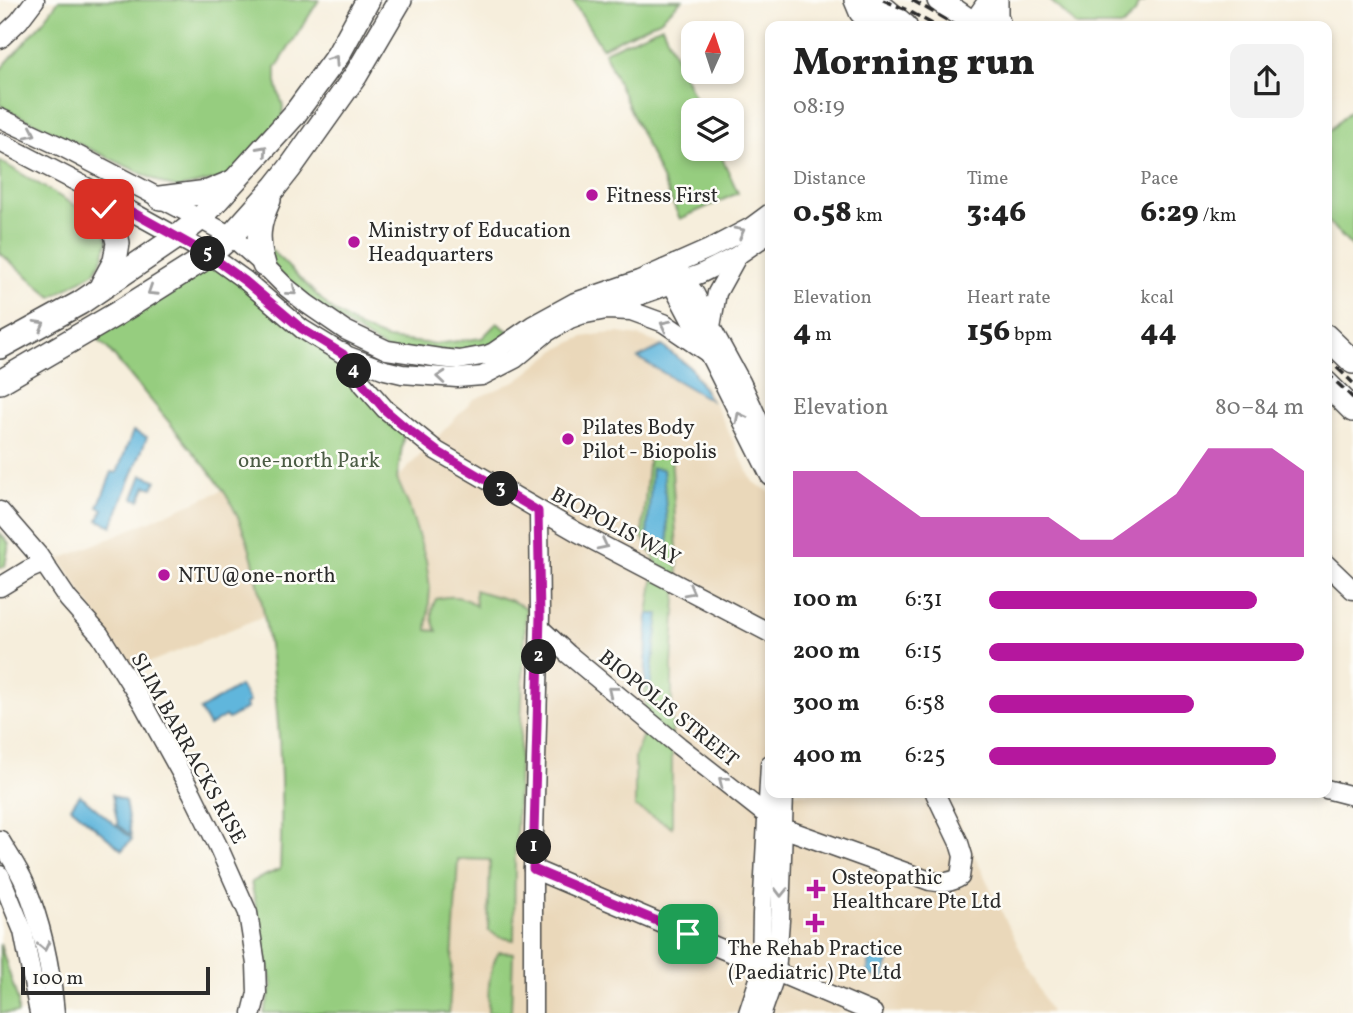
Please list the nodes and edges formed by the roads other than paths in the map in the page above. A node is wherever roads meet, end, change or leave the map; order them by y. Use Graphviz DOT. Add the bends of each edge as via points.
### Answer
graph roads {
  1 [pos="36,0"];
  2 [pos="368,0"];
  3 [pos="400,0"];
  4 [pos="856,0"];
  5 [pos="874,0"];
  6 [pos="926,0"];
  7 [pos="988,0"];
  8 [pos="996,0"];
  9 [pos="959,18"];
  10 [pos="869,21"];
  11 [pos="899,21"];
  12 [pos="998,21"];
  13 [pos="0,39"];
  14 [pos="0,118"];
  15 [pos="0,142"];
  16 [pos="237,178"];
  17 [pos="275,187"];
  18 [pos="98,193"];
  19 [pos="160,198"];
  20 [pos="765,217"];
  21 [pos="200,219"];
  22 [pos="231,236"];
  23 [pos="765,236"];
  24 [pos="177,237"];
  25 [pos="209,255"];
  26 [pos="738,255"];
  27 [pos="264,265"];
  28 [pos="677,271"];
  29 [pos="98,291"];
  30 [pos="594,312"];
  31 [pos="711,327"];
  32 [pos="345,330"];
  33 [pos="1332,342"];
  34 [pos="0,347"];
  35 [pos="708,353"];
  36 [pos="343,354"];
  37 [pos="1353,362"];
  38 [pos="0,382"];
  39 [pos="1332,389"];
  40 [pos="1353,410"];
  41 [pos="765,434"];
  42 [pos="765,467"];
  43 [pos="0,511"];
  44 [pos="538,511"];
  45 [pos="44,563"];
  46 [pos="1332,570"];
  47 [pos="0,587"];
  48 [pos="1353,590"];
  49 [pos="540,628"];
  50 [pos="765,630"];
  51 [pos="568,654"];
  52 [pos="538,679"];
  53 [pos="1332,791"];
  54 [pos="1353,796"];
  55 [pos="768,798"];
  56 [pos="785,798"];
  57 [pos="937,798"];
  58 [pos="767,816"];
  59 [pos="783,828"];
  60 [pos="0,840"];
  61 [pos="533,869"];
  62 [pos="0,875"];
  63 [pos="769,969"];
  64 [pos="38,1013"];
  65 [pos="55,1013"];
  66 [pos="252,1013"];
  67 [pos="533,1013"];
  68 [pos="748,1013"];
  69 [pos="762,1013"];
  70 [pos="873,1013"];
  1 -- 13 [label="street"];
  16 -- 2 [label="main road, one-way" via="294,115 338,55"];
  3 -- 17 [label="main road" via="356,75"];
  4 -- 10 [label="main road"];
  5 -- 11 [label="main road"];
  6 -- 9 [label="main road"];
  7 -- 9 [label="street"];
  8 -- 12 [label="main road"];
  14 -- 19 [label="street, one-way"];
  15 -- 18 [label="street"];
  16 -- 19 [label="main road" via="208,192"];
  16 -- 21 [label="main road"];
  17 -- 22 [label="main road"];
  17 -- 27 [label="main road" via="259,229"];
  18 -- 24 [label="street"];
  18 -- 29 [label="main road" via="118,243 115,261"];
  19 -- 21 [label="street"];
  28 -- 20 [label="street, one-way"];
  21 -- 22 [label="street"];
  21 -- 24 [label="main road"];
  22 -- 25 [label="main road"];
  22 -- 27 [label="street"];
  23 -- 26 [label="street"];
  24 -- 25 [label="street"];
  24 -- 29 [label="main road"];
  25 -- 36 [label="street" via="302,329"];
  25 -- 38 [label="main road, one-way"];
  26 -- 28 [label="street"];
  26 -- 31 [label="street" via="717,293"];
  27 -- 32 [label="street, one-way"];
  28 -- 30 [label="street"];
  28 -- 31 [label="street"];
  28 -- 32 [label="street" via="575,302 494,352 459,360 387,350"];
  28 -- 35 [label="street"];
  34 -- 29 [label="main road, one-way"];
  35 -- 30 [label="street, one-way" via="664,323 631,311"];
  30 -- 36 [label="street, one-way" via="545,333 515,359 482,376 402,374"];
  31 -- 41 [label="street"];
  32 -- 36 [label="street"];
  33 -- 37 [label="main road"];
  42 -- 35 [label="street, one-way"];
  36 -- 44 [label="street, BIOPOLIS WAY" via="385,410 405,427"];
  39 -- 40 [label="main road"];
  43 -- 45 [label="street, SLIM BARRACKS RISE"];
  44 -- 49 [label="street"];
  44 -- 50 [label="street, BIOPOLIS WAY, one-way"];
  45 -- 47 [label="street"];
  45 -- 66 [label="street, SLIM BARRACKS RISE" via="100,635 143,704 218,846 248,913 256,964"];
  46 -- 48 [label="street"];
  49 -- 51 [label="street, BIOPOLIS STREET"];
  49 -- 52 [label="street"];
  51 -- 52 [label="street, BIOPOLIS STREET" via="557,657"];
  58 -- 51 [label="street, BIOPOLIS STREET, one-way"];
  52 -- 61 [label="street"];
  53 -- 54 [label="street"];
  55 -- 58 [label="street"];
  56 -- 59 [label="street"];
  57 -- 59 [label="street, BIOPOLIS STREET" via="963,856 960,877 953,882 930,881"];
  58 -- 59 [label="street, BIOPOLIS STREET"];
  58 -- 63 [label="street"];
  59 -- 63 [label="street, one-way" via="780,920"];
  60 -- 65 [label="street, one-way" via="24,882 40,926"];
  61 -- 63 [label="street"];
  61 -- 67 [label="street"];
  62 -- 64 [label="street" via="23,931"];
  63 -- 68 [label="street" via="760,976"];
  63 -- 69 [label="street"];
  63 -- 70 [label="street"];
}
